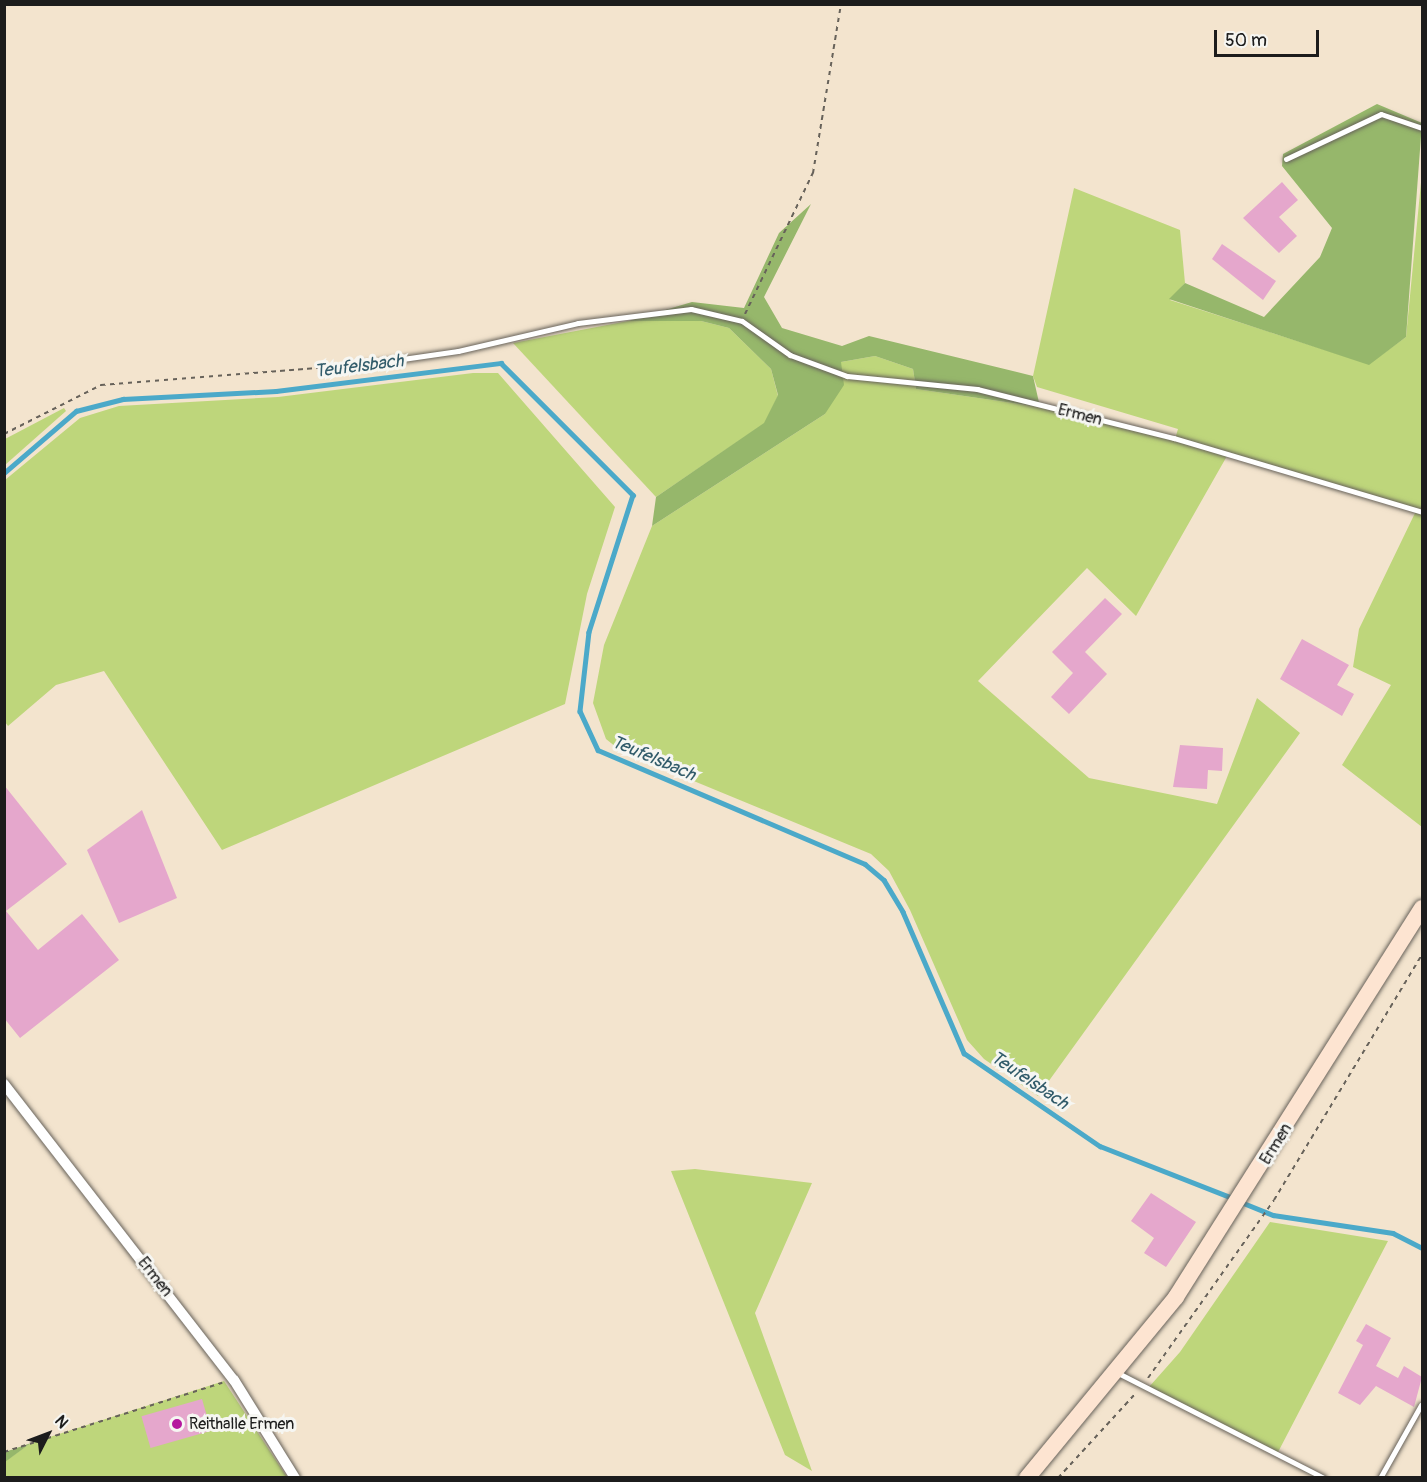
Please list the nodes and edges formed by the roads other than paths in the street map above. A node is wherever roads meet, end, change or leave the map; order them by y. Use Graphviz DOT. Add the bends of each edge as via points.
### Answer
graph roads {
  1 [pos="1422,128"];
  2 [pos="1286,159"];
  3 [pos="354,366"];
  4 [pos="1422,512"];
  5 [pos="1422,908"];
  6 [pos="4,1084"];
  7 [pos="1118,1372"];
  8 [pos="1421,1405"];
  9 [pos="295,1478"];
  10 [pos="1027,1478"];
  11 [pos="1324,1478"];
  12 [pos="1380,1478"];
  1 -- 2 [label="lane" via="1381,114"];
  3 -- 4 [label="lane, Ermen" via="632,314 691,309 742,321 790,355 847,376 977,389 1174,438"];
  5 -- 7 [label="main road, Ermen" via="1227,1220"];
  6 -- 9 [label="street, Ermen" via="234,1380"];
  7 -- 10 [label="main road, Ermen"];
  7 -- 11 [label="lane"];
  8 -- 12 [label="lane"];
}
